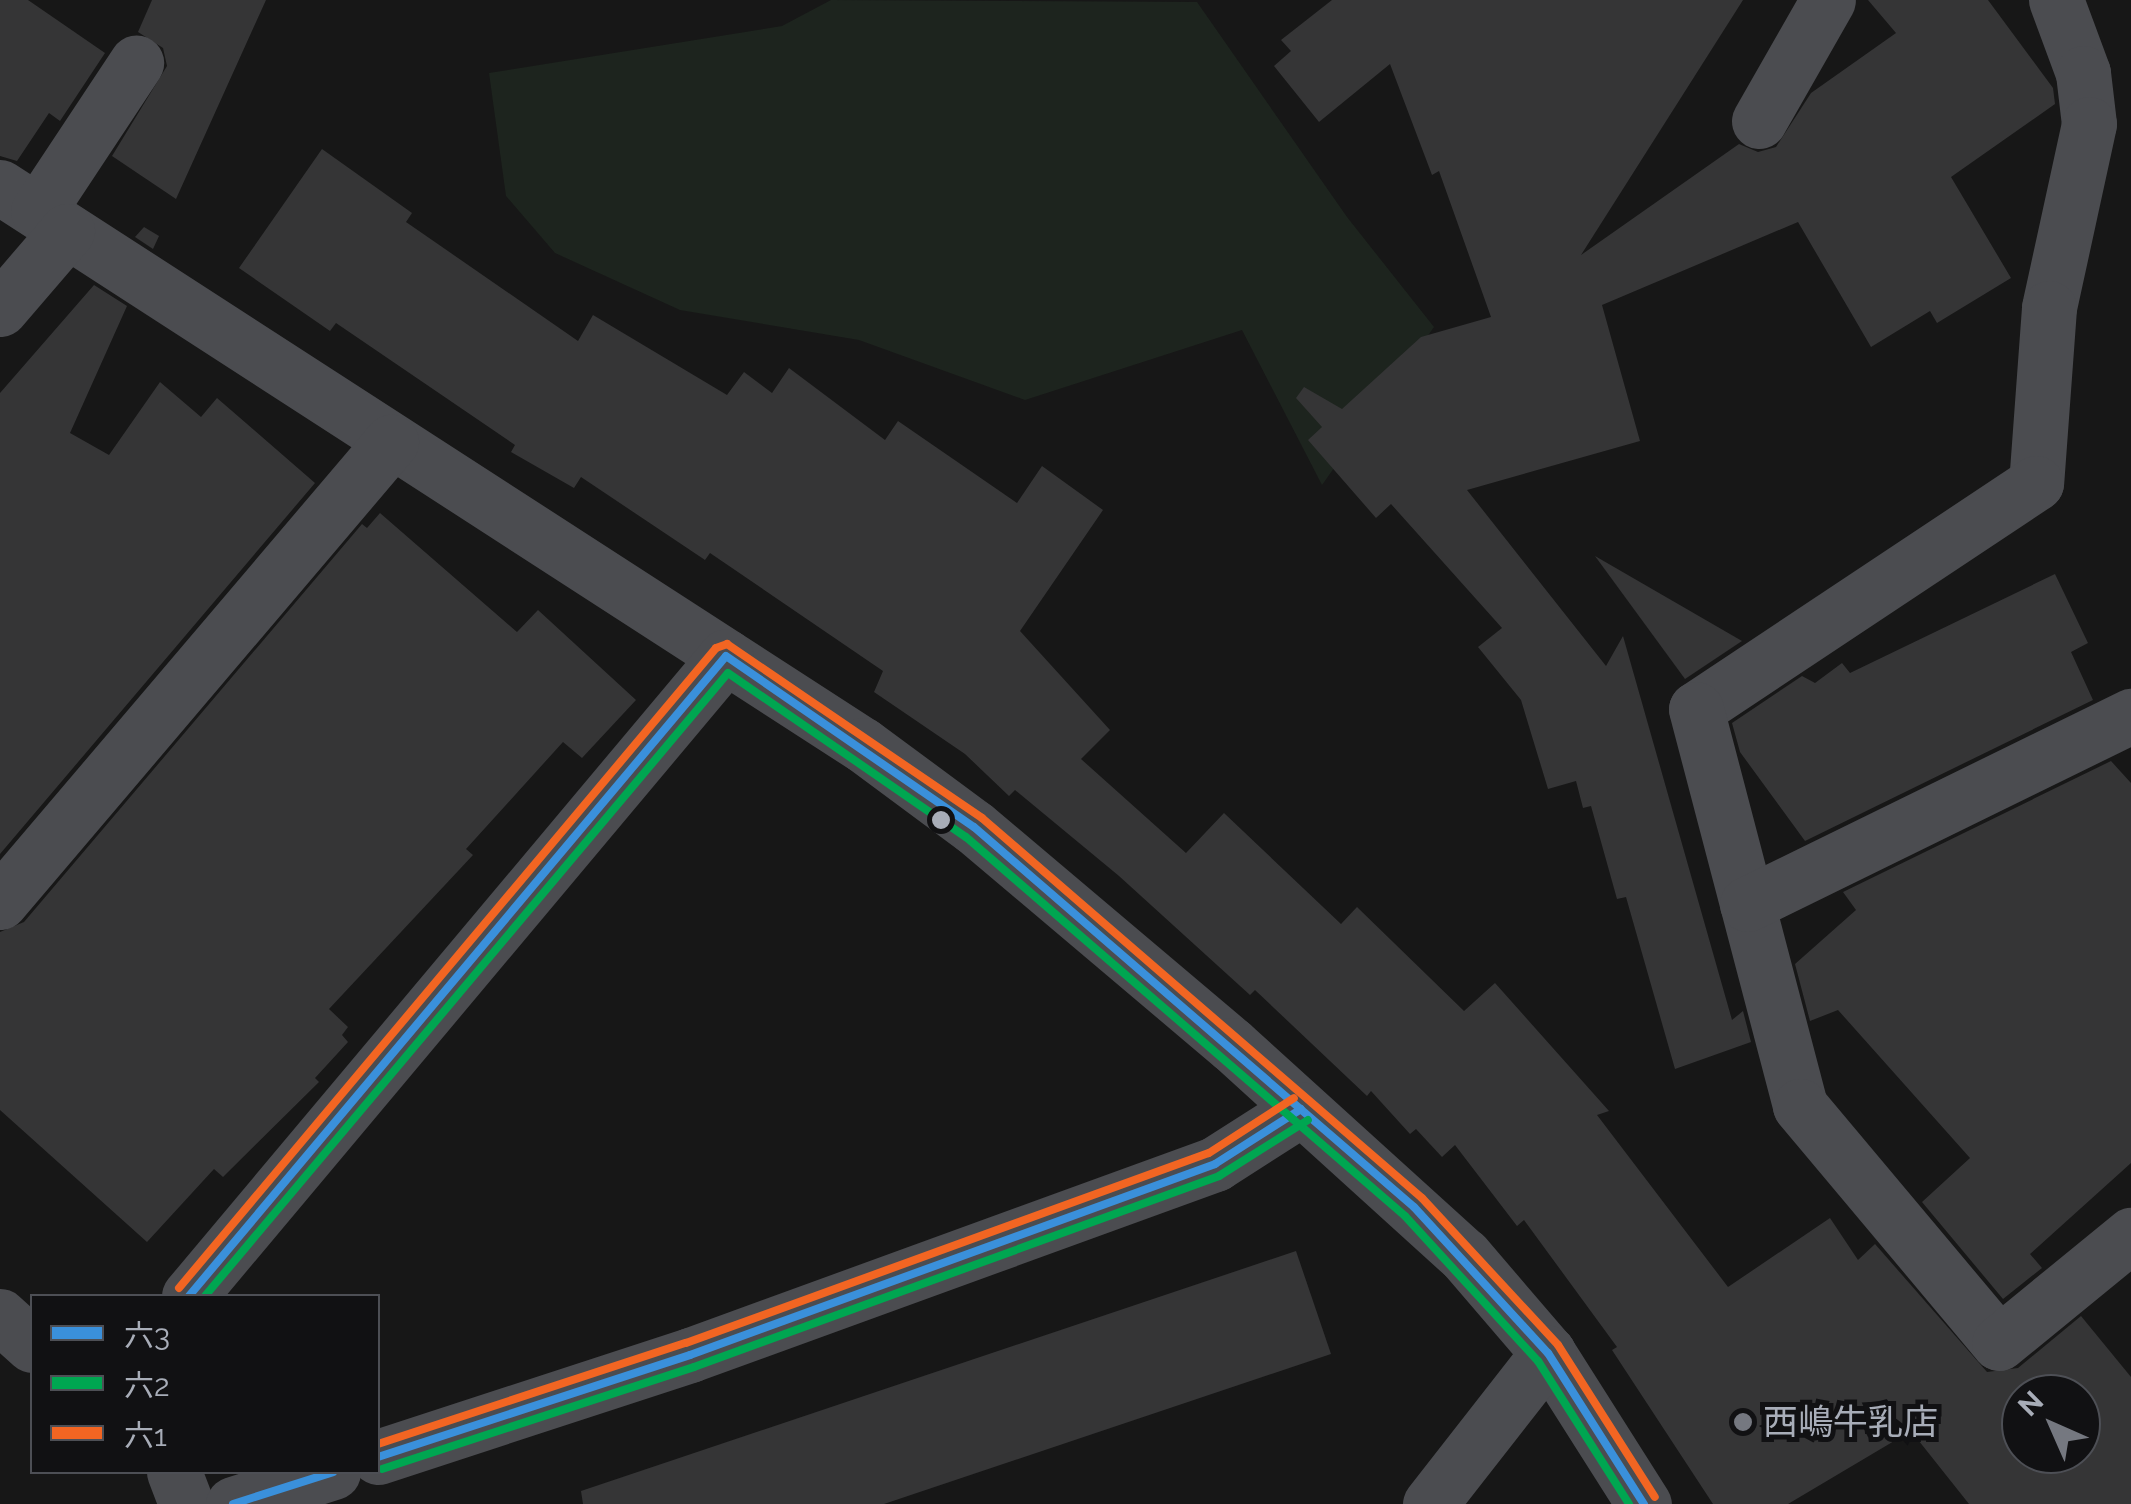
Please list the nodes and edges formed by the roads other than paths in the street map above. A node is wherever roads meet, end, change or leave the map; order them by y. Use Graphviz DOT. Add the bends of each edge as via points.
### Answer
graph roads {
  1 [pos="1828,0"];
  2 [pos="2056,0"];
  3 [pos="136,63"];
  4 [pos="1759,121"];
  5 [pos="35,210"];
  6 [pos="0,309"];
  7 [pos="391,442"];
  8 [pos="726,656"];
  9 [pos="2131,716"];
  10 [pos="0,902"];
  11 [pos="1747,904"];
  12 [pos="1301,1110"];
  13 [pos="2131,1235"];
  14 [pos="192,1294"];
  15 [pos="0,1316"];
  16 [pos="30,1343"];
  17 [pos="1548,1353"];
  18 [pos="380,1456"];
  19 [pos="175,1474"];
  20 [pos="326,1474"];
  21 [pos="186,1504"];
  22 [pos="233,1504"];
  23 [pos="1430,1504"];
  24 [pos="1644,1504"];
  1 -- 4 [label="street"];
  2 -- 11 [label="street" via="2083,73 2090,124 2048,308 2036,483 1696,709"];
  3 -- 5 [label="street"];
  5 -- 6 [label="street"];
  5 -- 7 [label="street"];
  7 -- 8 [label="street"];
  7 -- 10 [label="street"];
  8 -- 12 [label="street" via="974,827"];
  8 -- 14 [label="street"];
  9 -- 11 [label="street"];
  11 -- 13 [label="street" via="1800,1106 1999,1343"];
  12 -- 17 [label="street" via="1464,1255"];
  12 -- 18 [label="street" via="1215,1164 690,1354"];
  15 -- 16 [label="street"];
  17 -- 23 [label="street"];
  17 -- 24 [label="street"];
  19 -- 21 [label="street"];
  20 -- 22 [label="street"];
}
